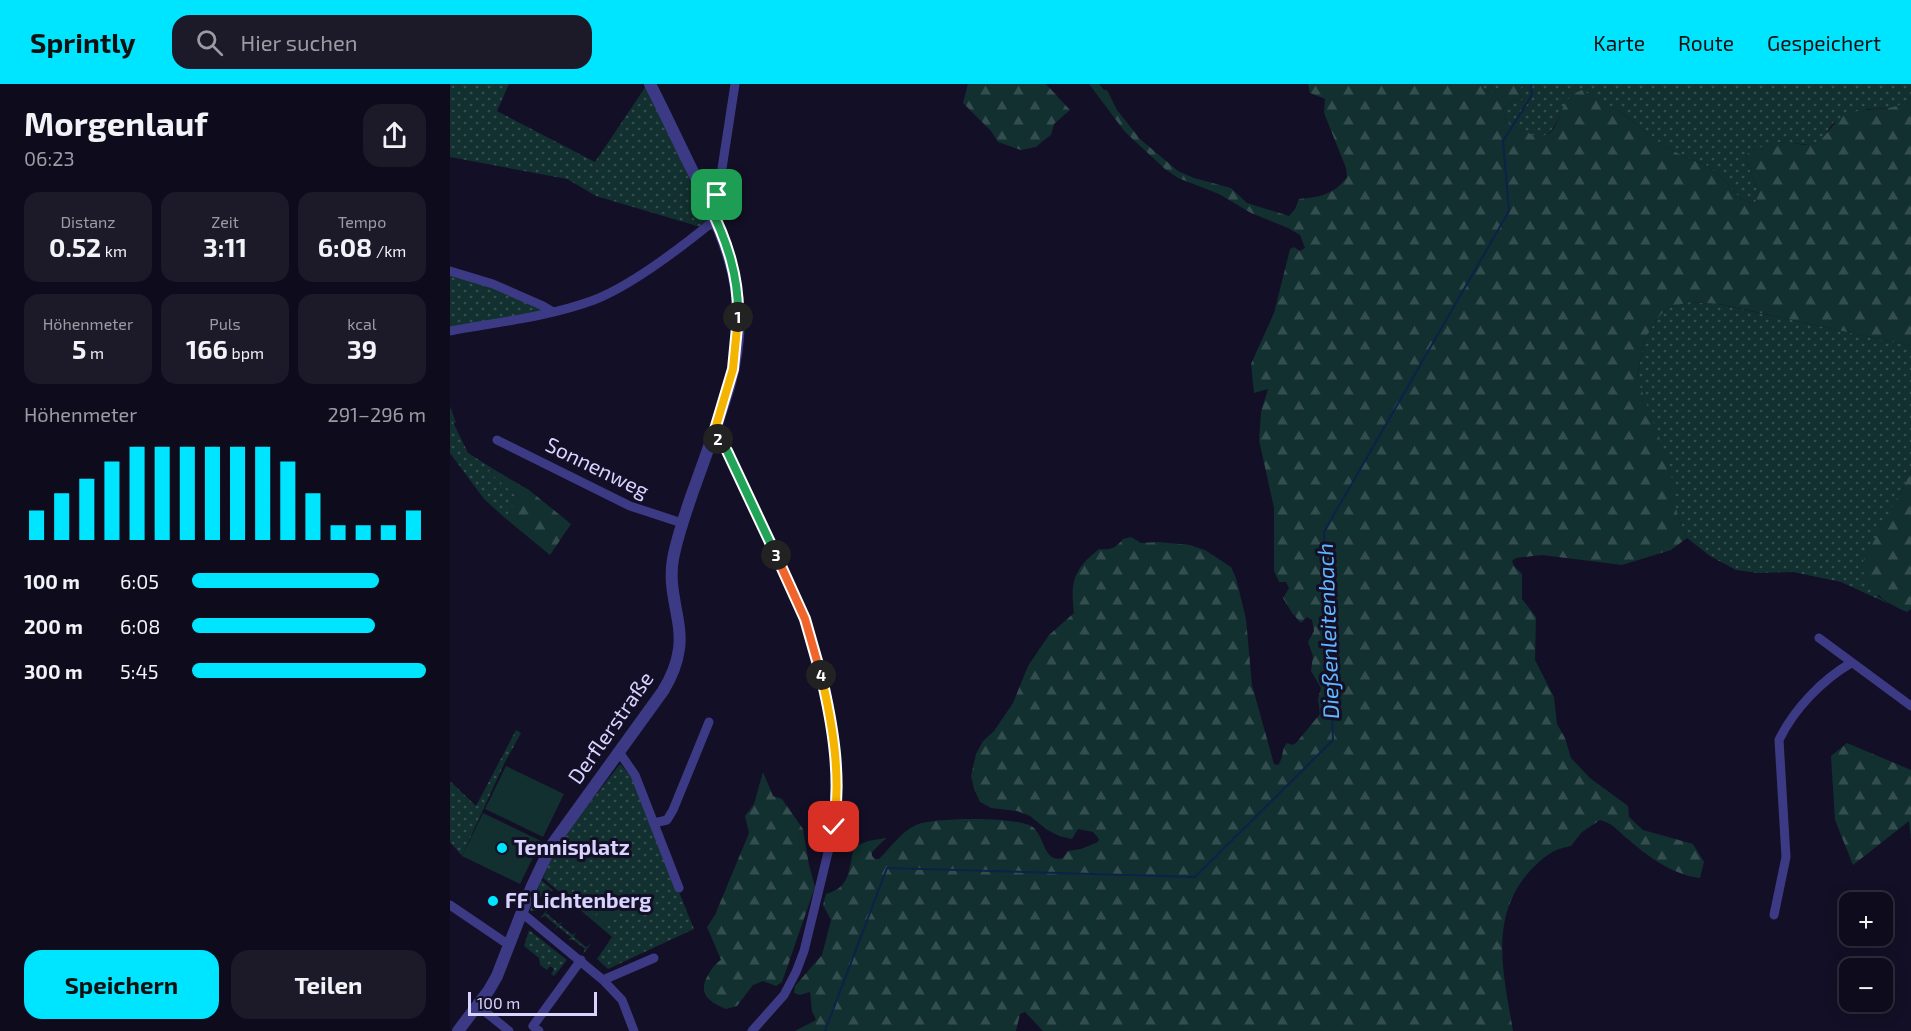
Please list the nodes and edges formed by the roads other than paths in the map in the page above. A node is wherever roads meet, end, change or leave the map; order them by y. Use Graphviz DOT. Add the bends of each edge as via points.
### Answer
graph roads {
  1 [pos="650,84"];
  2 [pos="735,84"];
  3 [pos="709,205"];
  4 [pos="716,219"];
  5 [pos="450,271"];
  6 [pos="553,312"];
  7 [pos="450,331"];
  8 [pos="713,436"];
  9 [pos="497,440"];
  10 [pos="682,523"];
  11 [pos="1819,638"];
  12 [pos="1851,663"];
  13 [pos="1911,706"];
  14 [pos="709,722"];
  15 [pos="619,752"];
  16 [pos="654,823"];
  17 [pos="679,888"];
  18 [pos="450,905"];
  19 [pos="522,912"];
  20 [pos="1774,915"];
  21 [pos="509,945"];
  22 [pos="654,958"];
  23 [pos="581,960"];
  24 [pos="603,980"];
  25 [pos="477,1005"];
  26 [pos="534,1029"];
  27 [pos="458,1031"];
  28 [pos="509,1031"];
  29 [pos="634,1031"];
  30 [pos="752,1031"];
  1 -- 3 [label="street, Derflerstraße"];
  2 -- 3 [label="street" via="719,188"];
  3 -- 4 [label="street, Derflerstraße"];
  4 -- 6 [label="street" via="629,282 594,300"];
  4 -- 8 [label="street, Derflerstraße" via="730,255 738,321 733,369"];
  5 -- 6 [label="street" via="493,284"];
  6 -- 7 [label="street"];
  8 -- 10 [label="street, Derflerstraße"];
  8 -- 30 [label="street" via="727,451 801,609 812,640 836,756 832,838 804,951 779,1001"];
  9 -- 10 [label="street, Sonnenweg" via="630,506"];
  10 -- 15 [label="street, Derflerstraße" via="671,578 680,649 663,691"];
  11 -- 12 [label="street"];
  12 -- 13 [label="street"];
  12 -- 20 [label="street" via="1823,683 1779,740 1786,857"];
  14 -- 16 [label="street" via="673,810 667,820"];
  15 -- 16 [label="street" via="635,775"];
  15 -- 19 [label="street, Derflerstraße" via="551,846"];
  16 -- 17 [label="street"];
  18 -- 21 [label="street"];
  19 -- 21 [label="street, Derflerstraße"];
  19 -- 23 [label="street"];
  21 -- 25 [label="street, Derflerstraße" via="497,976"];
  22 -- 24 [label="street"];
  23 -- 24 [label="street"];
  23 -- 26 [label="street"];
  24 -- 29 [label="street" via="622,1000"];
  25 -- 27 [label="street, Derflerstraße"];
  25 -- 28 [label="street"];
}
